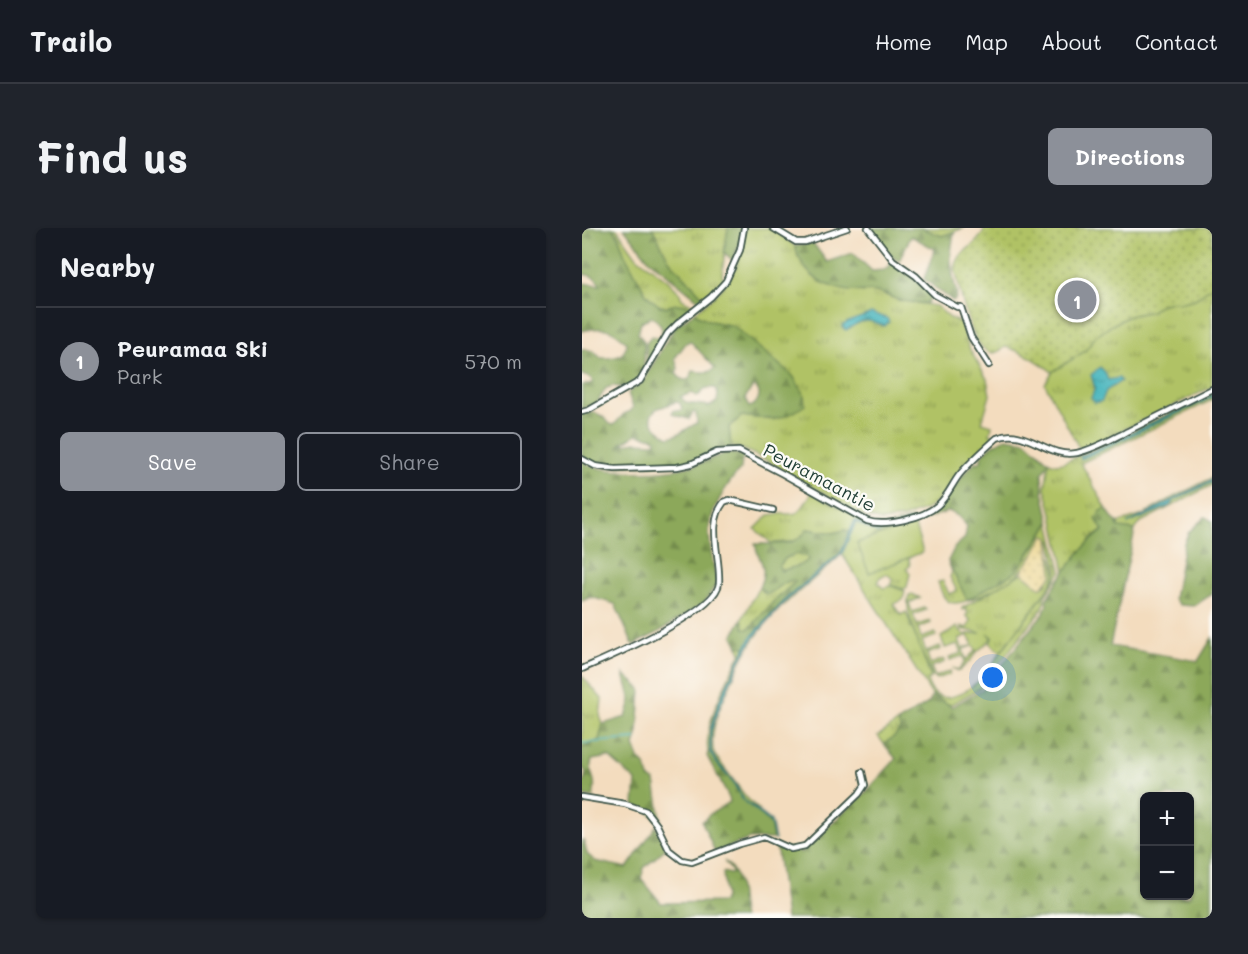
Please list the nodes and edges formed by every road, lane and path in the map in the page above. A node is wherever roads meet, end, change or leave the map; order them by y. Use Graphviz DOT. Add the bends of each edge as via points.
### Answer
graph roads {
  1 [pos="744,228"];
  2 [pos="773,228"];
  3 [pos="847,228"];
  4 [pos="868,228"];
  5 [pos="988,365"];
  6 [pos="1212,389"];
  7 [pos="582,412"];
  8 [pos="582,459"];
  9 [pos="773,510"];
  10 [pos="582,669"];
  11 [pos="862,772"];
  12 [pos="582,797"];
  1 -- 7 [label="street" via="740,250 726,281 668,333 640,381"];
  2 -- 3 [label="street" via="796,242"];
  4 -- 5 [label="street" via="892,260 935,294 961,307 971,337"];
  6 -- 8 [label="street, Peuramaantie" via="1098,446 1076,453 1053,452 1021,436 1003,435 962,472 937,506 881,524 867,521 739,451 717,452 677,467 615,469"];
  9 -- 10 [label="street" via="724,502 716,524 719,581 715,595 656,635"];
  11 -- 12 [label="street" via="864,785 859,794 805,846 791,849 764,837 692,862 669,850 645,811"];
}
